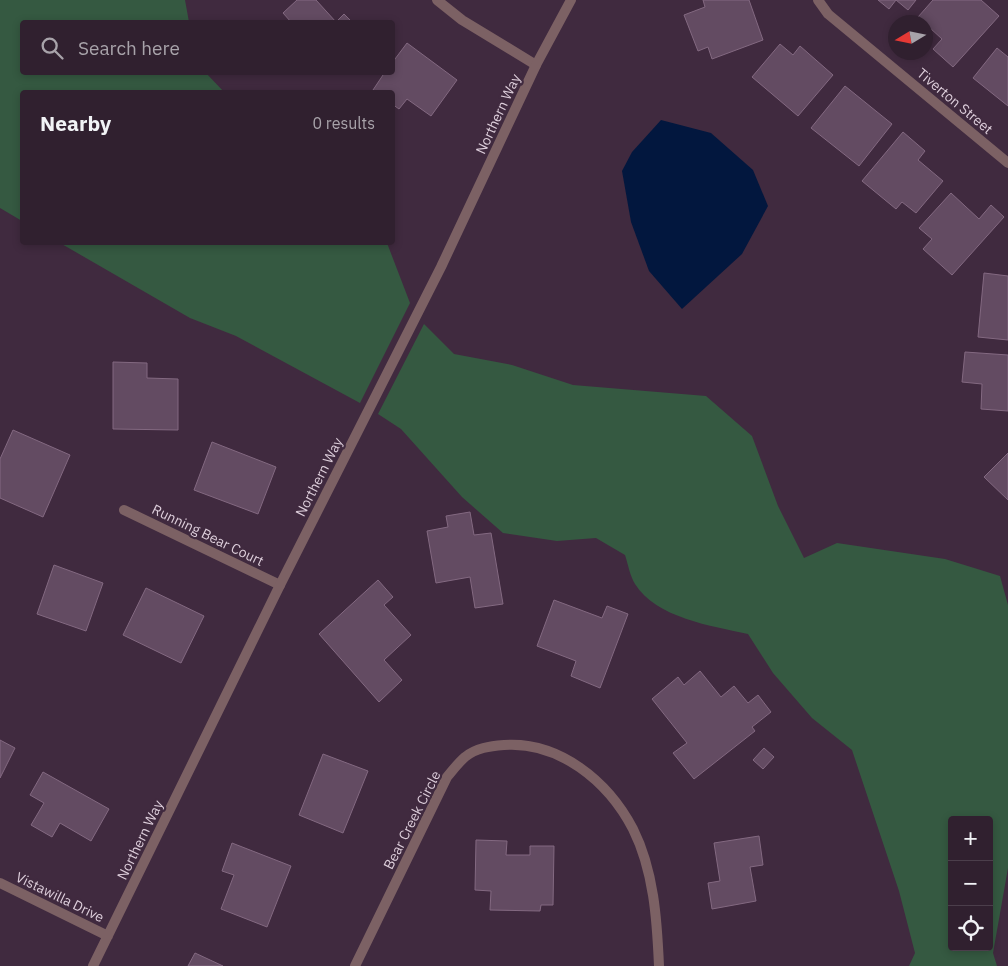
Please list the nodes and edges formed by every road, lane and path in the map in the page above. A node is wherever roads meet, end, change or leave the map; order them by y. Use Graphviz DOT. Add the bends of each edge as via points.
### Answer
graph roads {
  1 [pos="436,0"];
  2 [pos="571,0"];
  3 [pos="818,0"];
  4 [pos="536,65"];
  5 [pos="1008,163"];
  6 [pos="124,510"];
  7 [pos="280,585"];
  8 [pos="0,883"];
  9 [pos="108,936"];
  10 [pos="94,966"];
  11 [pos="355,966"];
  12 [pos="660,966"];
  1 -- 4 [label="street" via="462,20"];
  2 -- 4 [label="street, Northern Way"];
  3 -- 5 [label="street, Tiverton Street" via="828,14"];
  4 -- 7 [label="street, Northern Way" via="421,306"];
  6 -- 7 [label="street, Running Bear Court"];
  7 -- 9 [label="street, Northern Way"];
  8 -- 9 [label="street, Vistawilla Drive"];
  9 -- 10 [label="street, Northern Way"];
  11 -- 12 [label="street, Bear Creek Circle" via="447,777 466,756 488,746 523,744 550,750 580,767 608,793 633,829 657,914"];
}
